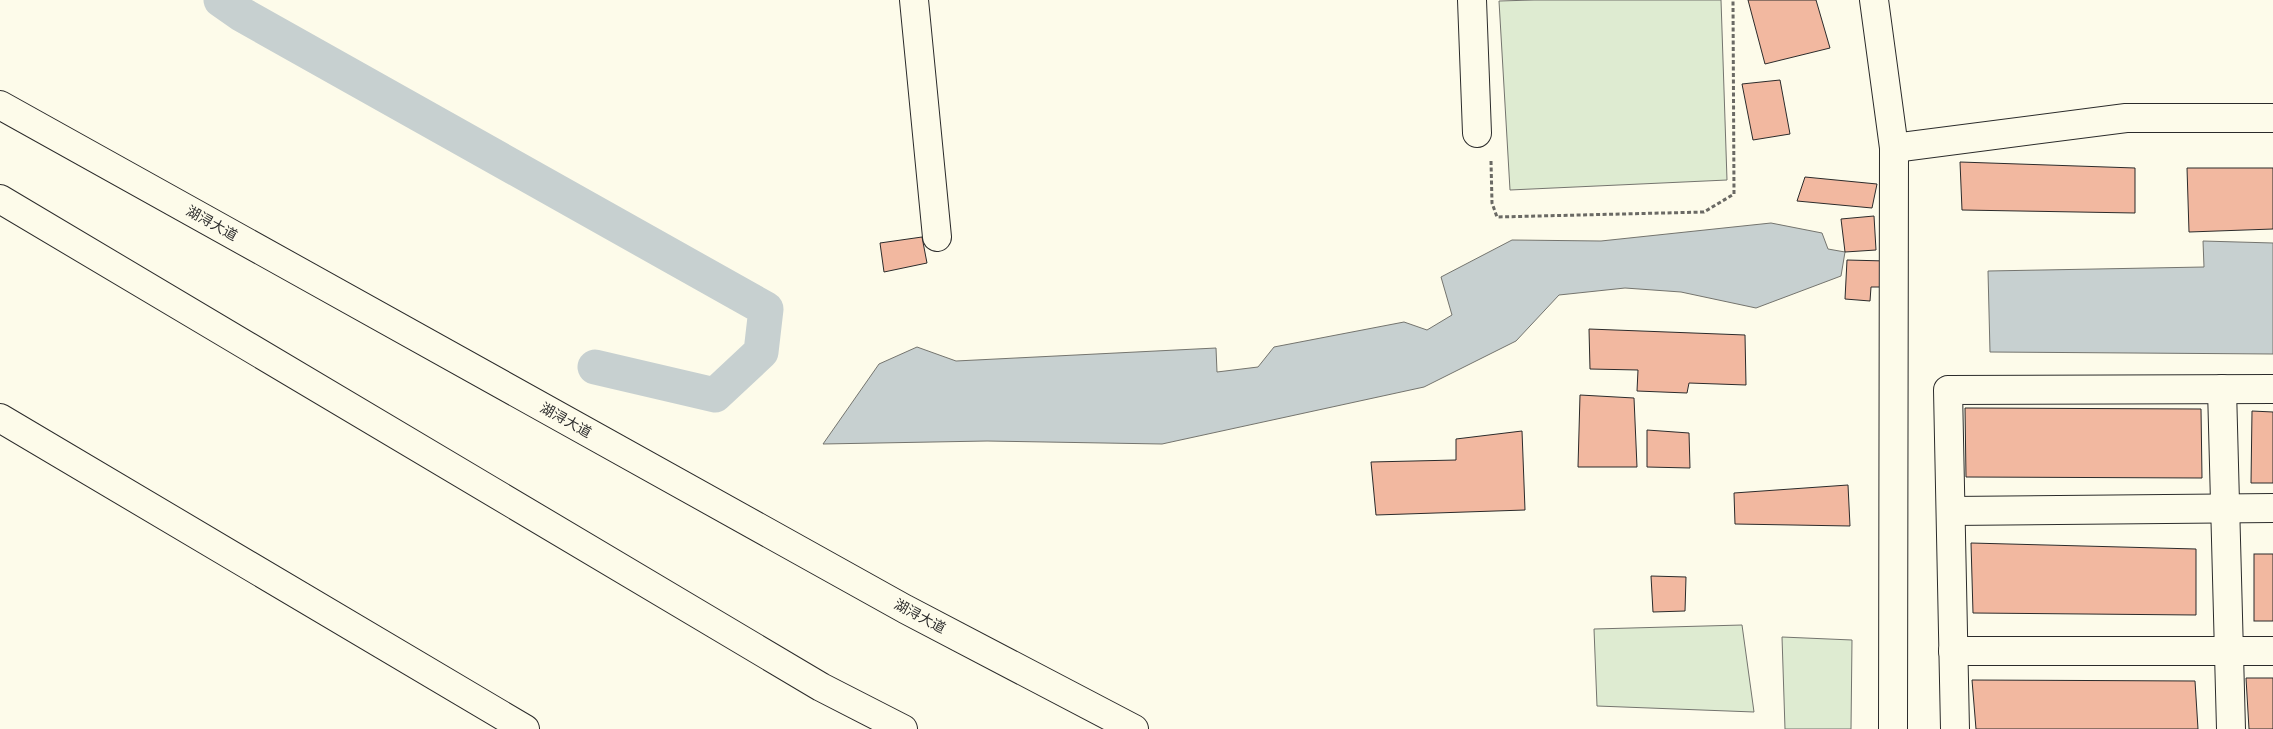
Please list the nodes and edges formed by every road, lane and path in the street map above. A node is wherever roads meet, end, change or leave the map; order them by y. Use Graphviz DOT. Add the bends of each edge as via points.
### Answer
graph roads {
  1 [pos="914,0"];
  2 [pos="1472,0"];
  3 [pos="1734,0"];
  4 [pos="1874,0"];
  5 [pos="0,105"];
  6 [pos="2273,118"];
  7 [pos="1484,144"];
  8 [pos="1894,148"];
  9 [pos="0,198"];
  10 [pos="938,236"];
  11 [pos="2222,389"];
  12 [pos="2273,389"];
  13 [pos="0,418"];
  14 [pos="2225,508"];
  15 [pos="2273,508"];
  16 [pos="1950,511"];
  17 [pos="1953,651"];
  18 [pos="2229,651"];
  19 [pos="2273,651"];
  20 [pos="525,729"];
  21 [pos="903,729"];
  22 [pos="1134,729"];
  23 [pos="1893,729"];
  24 [pos="1955,729"];
  25 [pos="2231,729"];
  1 -- 10 [label="street"];
  2 -- 7 [label="street"];
  3 -- 7 [label="path" via="1734,194 1704,212 1497,217"];
  4 -- 8 [label="street"];
  5 -- 22 [label="street, 湖浔大道" via="897,604"];
  6 -- 8 [label="street" via="2126,118"];
  8 -- 23 [label="street"];
  9 -- 21 [label="street" via="821,687"];
  11 -- 12 [label="street"];
  11 -- 14 [label="street"];
  11 -- 16 [label="street" via="1948,390"];
  13 -- 20 [label="street"];
  14 -- 15 [label="street"];
  14 -- 16 [label="street"];
  14 -- 18 [label="street"];
  16 -- 17 [label="street"];
  17 -- 18 [label="street"];
  17 -- 24 [label="street"];
  18 -- 19 [label="street"];
  18 -- 25 [label="street"];
}
